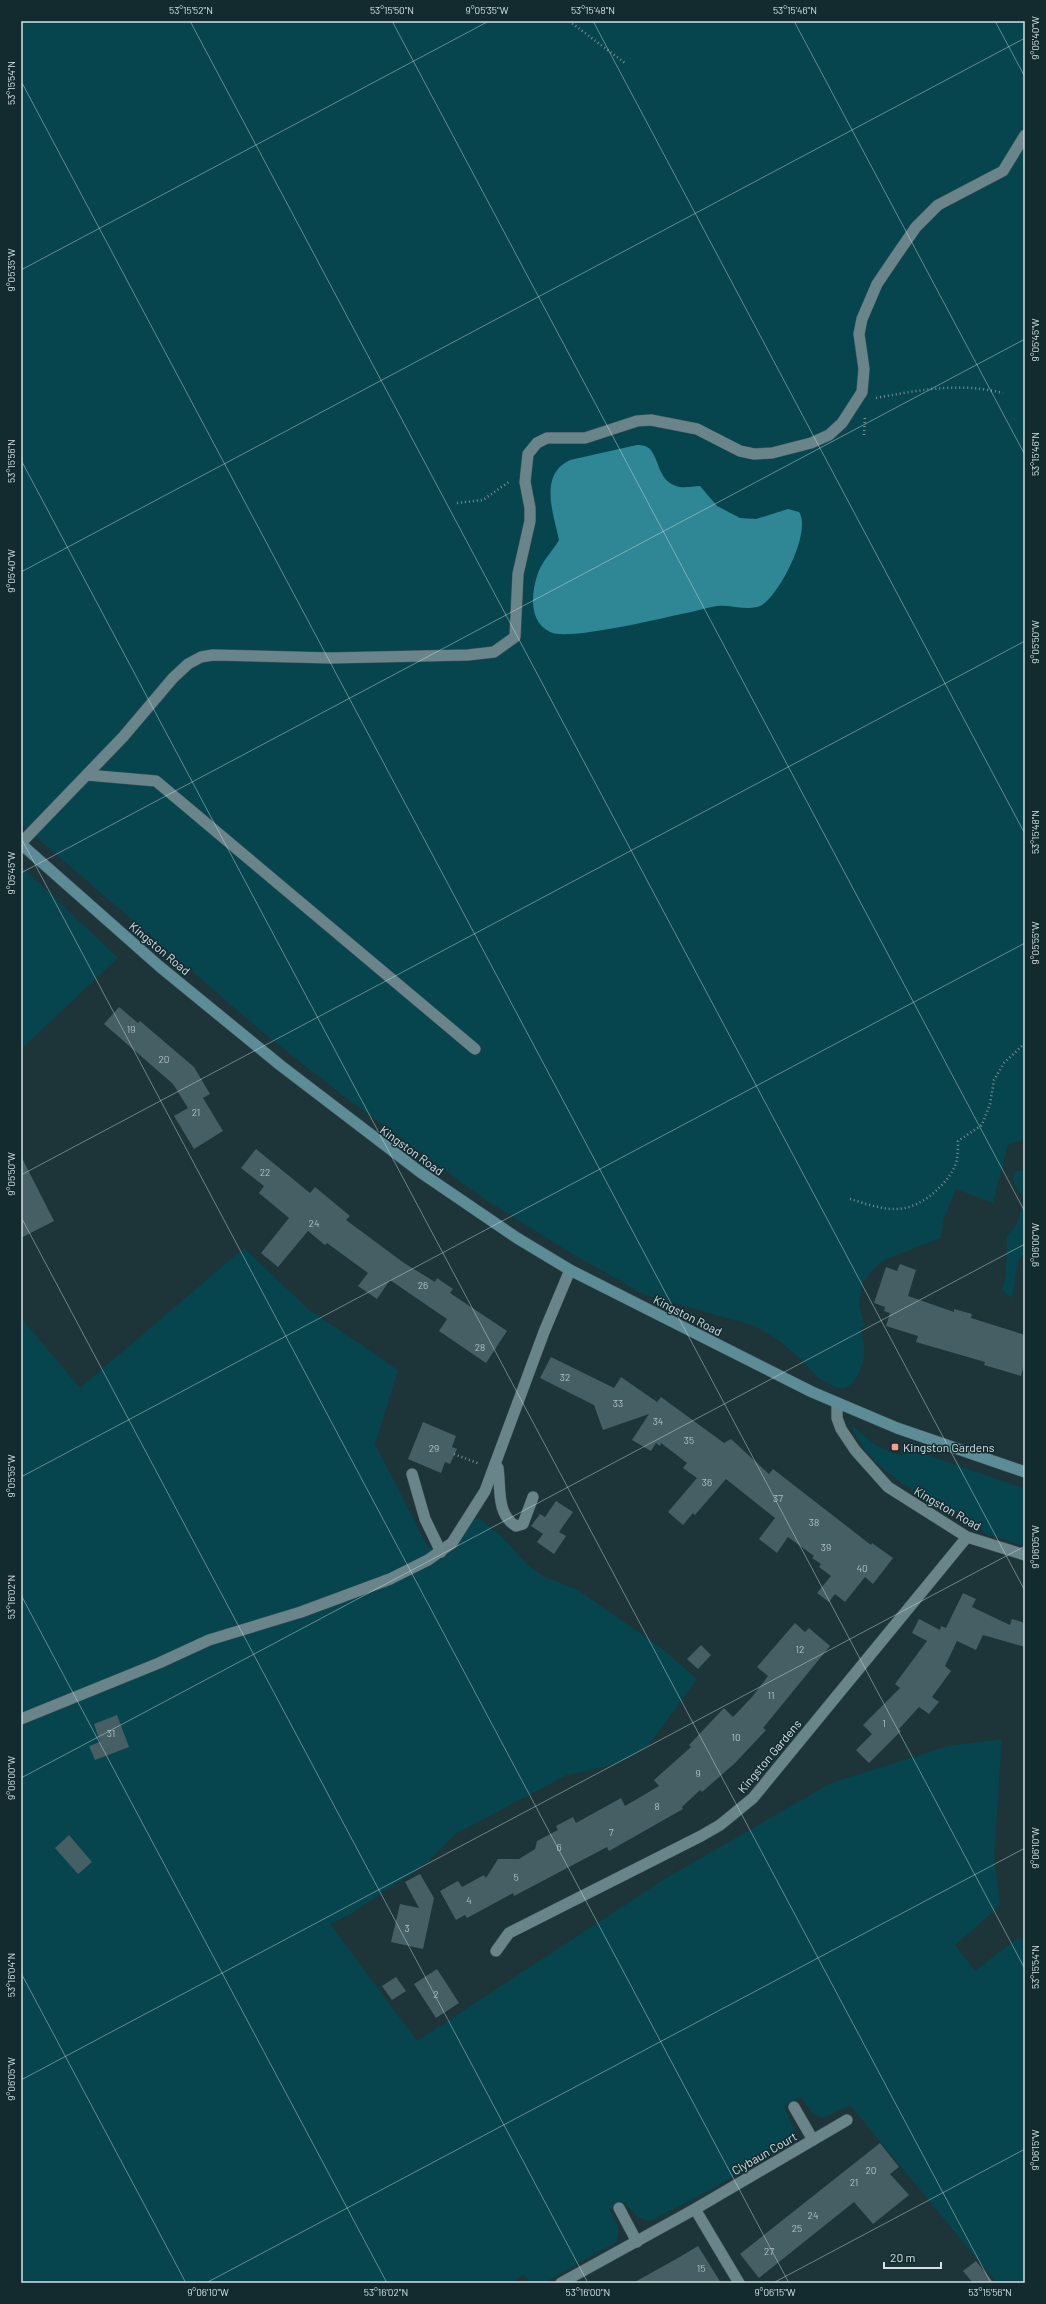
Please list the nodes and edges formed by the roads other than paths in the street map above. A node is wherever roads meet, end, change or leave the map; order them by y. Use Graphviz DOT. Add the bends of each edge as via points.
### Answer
graph roads {
  1 [pos="1025,135"];
  2 [pos="86,775"];
  3 [pos="21,844"];
  4 [pos="475,1049"];
  5 [pos="570,1270"];
  6 [pos="837,1403"];
  7 [pos="494,1466"];
  8 [pos="1025,1472"];
  9 [pos="412,1474"];
  10 [pos="533,1497"];
  11 [pos="967,1536"];
  12 [pos="440,1552"];
  13 [pos="1025,1555"];
  14 [pos="21,1719"];
  15 [pos="496,1951"];
  16 [pos="794,2107"];
  17 [pos="847,2120"];
  18 [pos="813,2140"];
  19 [pos="619,2208"];
  20 [pos="695,2209"];
  21 [pos="637,2242"];
  22 [pos="562,2283"];
  23 [pos="739,2283"];
  1 -- 2 [label="street" via="1003,171 938,205 916,227 890,265 862,319 859,334 864,369 862,392 842,423 829,435 811,443 772,453 754,454 740,451 697,429 651,420 585,438 547,438 537,443 528,454 525,478 530,521 518,574 515,637 504,646 494,652 481,654 424,657 201,657 188,664 173,678 123,737"];
  2 -- 3 [label="street"];
  2 -- 4 [label="street" via="156,781"];
  3 -- 5 [label="main road, Kingston Road" via="160,966 355,1124 473,1209"];
  5 -- 6 [label="main road, Kingston Road" via="754,1364"];
  5 -- 7 [label="street"];
  6 -- 8 [label="main road, Kingston Road" via="896,1428"];
  6 -- 11 [label="street, Kingston Road" via="836,1418 841,1429 855,1450 888,1487"];
  7 -- 10 [label="street" via="498,1468 502,1507 508,1522 516,1526 522,1524"];
  7 -- 12 [label="street" via="485,1491 452,1543"];
  9 -- 12 [label="street" via="425,1519"];
  11 -- 13 [label="street, Kingston Road"];
  11 -- 15 [label="street, Kingston Gardens" via="753,1798 720,1826 510,1933"];
  12 -- 14 [label="street" via="390,1580 301,1612 209,1640"];
  16 -- 18 [label="street"];
  17 -- 18 [label="street, Clybaun Court"];
  18 -- 20 [label="street, Clybaun Court"];
  19 -- 21 [label="street"];
  20 -- 21 [label="street, Clybaun Court"];
  20 -- 23 [label="street"];
  21 -- 22 [label="street, Clybaun Court"];
}
